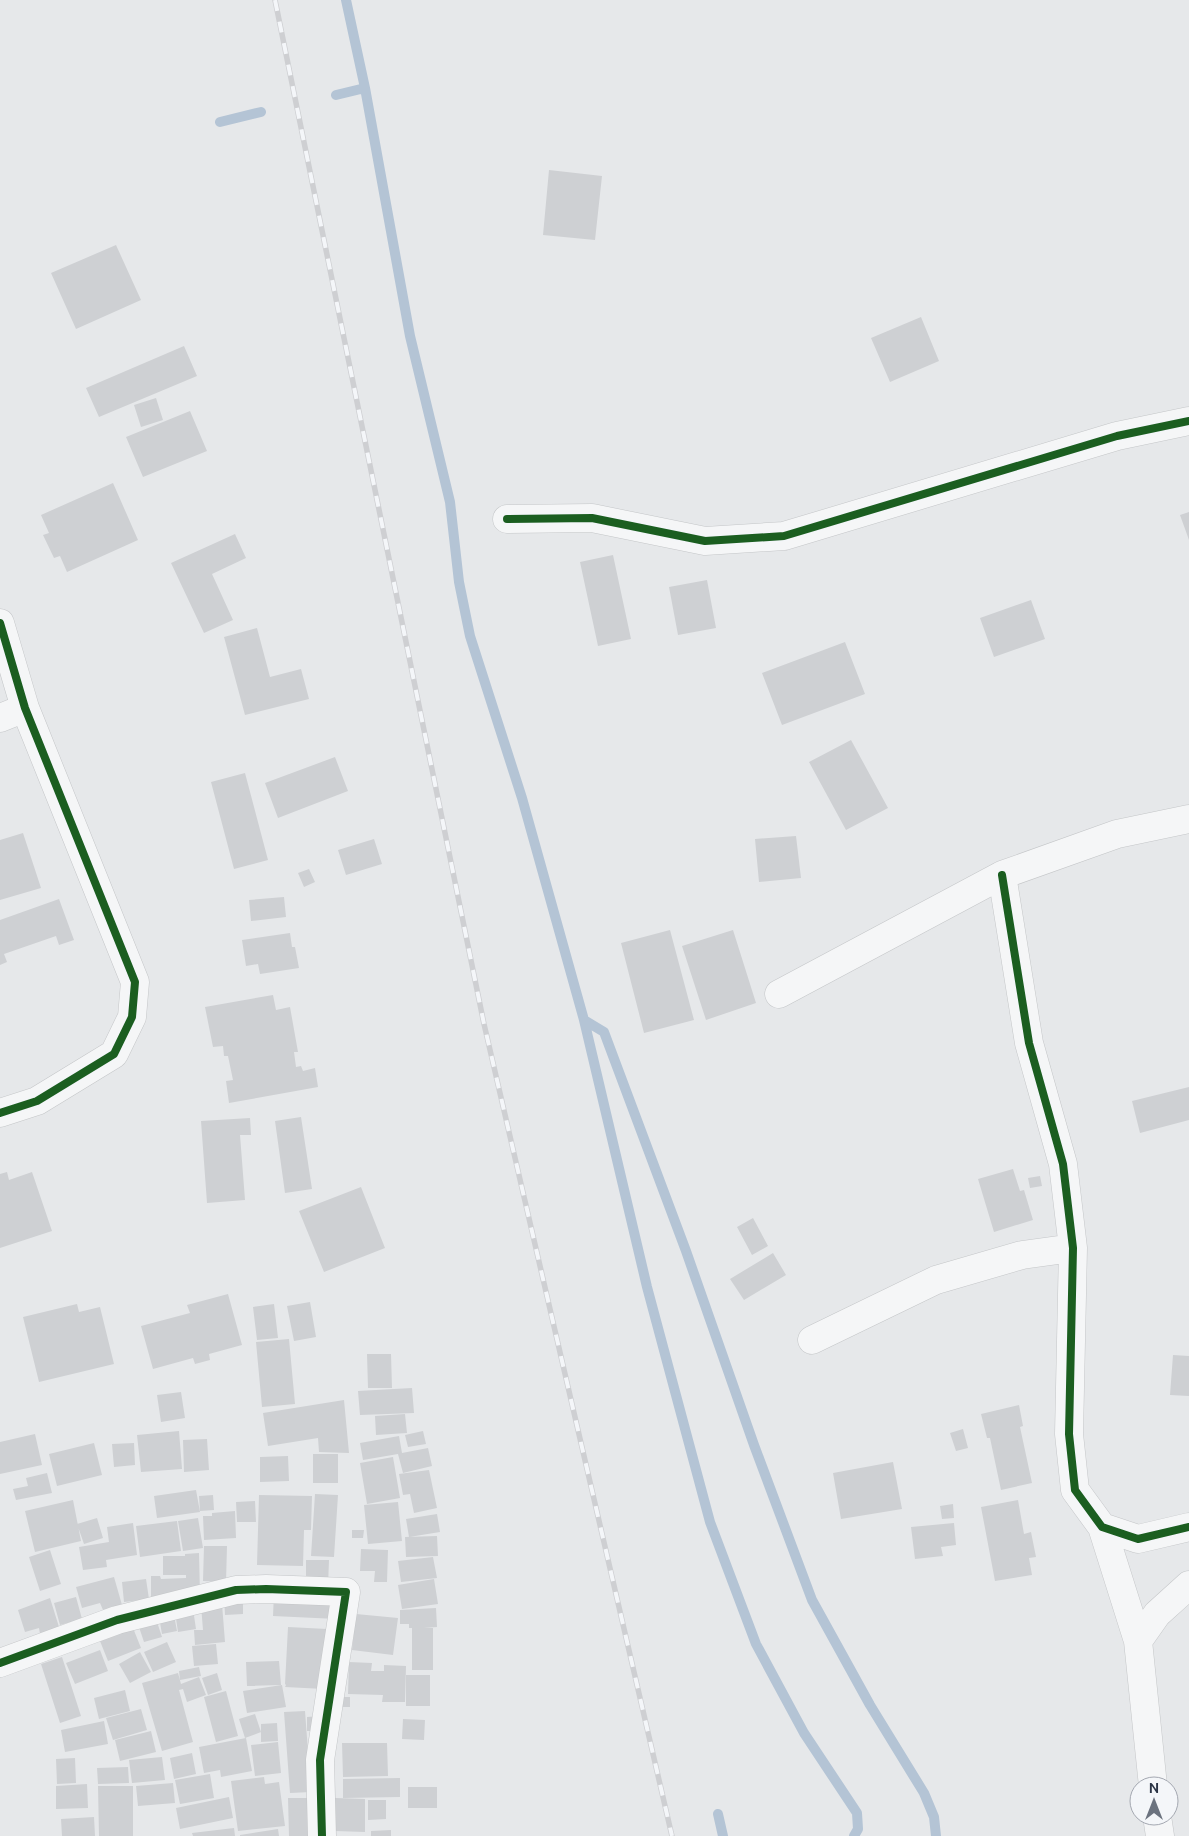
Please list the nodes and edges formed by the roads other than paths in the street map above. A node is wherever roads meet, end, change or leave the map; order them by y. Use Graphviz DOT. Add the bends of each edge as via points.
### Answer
graph roads {
  1 [pos="1189,421"];
  2 [pos="507,519"];
  3 [pos="0,623"];
  4 [pos="25,708"];
  5 [pos="0,718"];
  6 [pos="1189,819"];
  7 [pos="1002,875"];
  8 [pos="779,994"];
  9 [pos="0,1113"];
  10 [pos="1073,1248"];
  11 [pos="812,1340"];
  12 [pos="1102,1527"];
  13 [pos="1189,1527"];
  14 [pos="1189,1585"];
  15 [pos="1138,1641"];
  16 [pos="0,1662"];
  17 [pos="1152,1776"];
  18 [pos="322,1836"];
  1 -- 2 [label="street" via="1117,436 784,536 705,541 592,518"];
  3 -- 4 [label="street"];
  4 -- 5 [label="street"];
  4 -- 9 [label="street" via="135,982 132,1018 114,1054 37,1101"];
  6 -- 7 [label="street" via="1117,834"];
  7 -- 8 [label="street"];
  7 -- 10 [label="street" via="1028,1043 1063,1164"];
  10 -- 11 [label="street" via="1022,1255 936,1280"];
  10 -- 12 [label="street" via="1069,1434 1076,1490"];
  12 -- 13 [label="street" via="1138,1539"];
  12 -- 15 [label="street"];
  14 -- 15 [label="street" via="1157,1614"];
  15 -- 17 [label="street"];
  16 -- 18 [label="street" via="117,1620 236,1590 346,1592 320,1760"];
}
